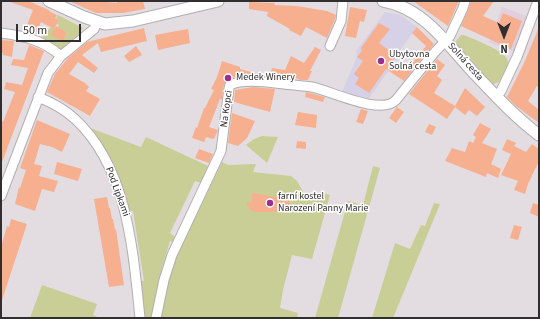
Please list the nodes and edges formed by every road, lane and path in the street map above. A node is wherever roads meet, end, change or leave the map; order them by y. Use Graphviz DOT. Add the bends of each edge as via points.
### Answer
graph roads {
  1 [pos="49,1"];
  2 [pos="218,1"];
  3 [pos="343,1"];
  4 [pos="384,1"];
  5 [pos="465,1"];
  6 [pos="538,1"];
  7 [pos="97,22"];
  8 [pos="1,33"];
  9 [pos="445,41"];
  10 [pos="330,46"];
  11 [pos="61,56"];
  12 [pos="38,97"];
  13 [pos="496,97"];
  14 [pos="539,135"];
  15 [pos="1,196"];
  16 [pos="140,318"];
  17 [pos="156,318"];
  1 -- 7 [label="street"];
  2 -- 7 [label="street" via="133,21 105,24"];
  3 -- 10 [label="street" via="341,20"];
  4 -- 9 [label="street, Solná cesta" via="415,13"];
  5 -- 9 [label="street" via="454,28"];
  6 -- 13 [label="street" via="517,57 502,91"];
  7 -- 11 [label="street" via="94,29"];
  8 -- 11 [label="street" via="35,39"];
  9 -- 13 [label="street, Solná cesta"];
  9 -- 17 [label="street, Na Kopci" via="396,100 388,105 361,102 312,87 258,82 230,85 221,151 172,255"];
  11 -- 12 [label="street" via="48,73"];
  12 -- 15 [label="street"];
  12 -- 16 [label="street, Pod Lipkami" via="74,118 106,160 125,209"];
  13 -- 14 [label="street, Solná cesta"];
}
